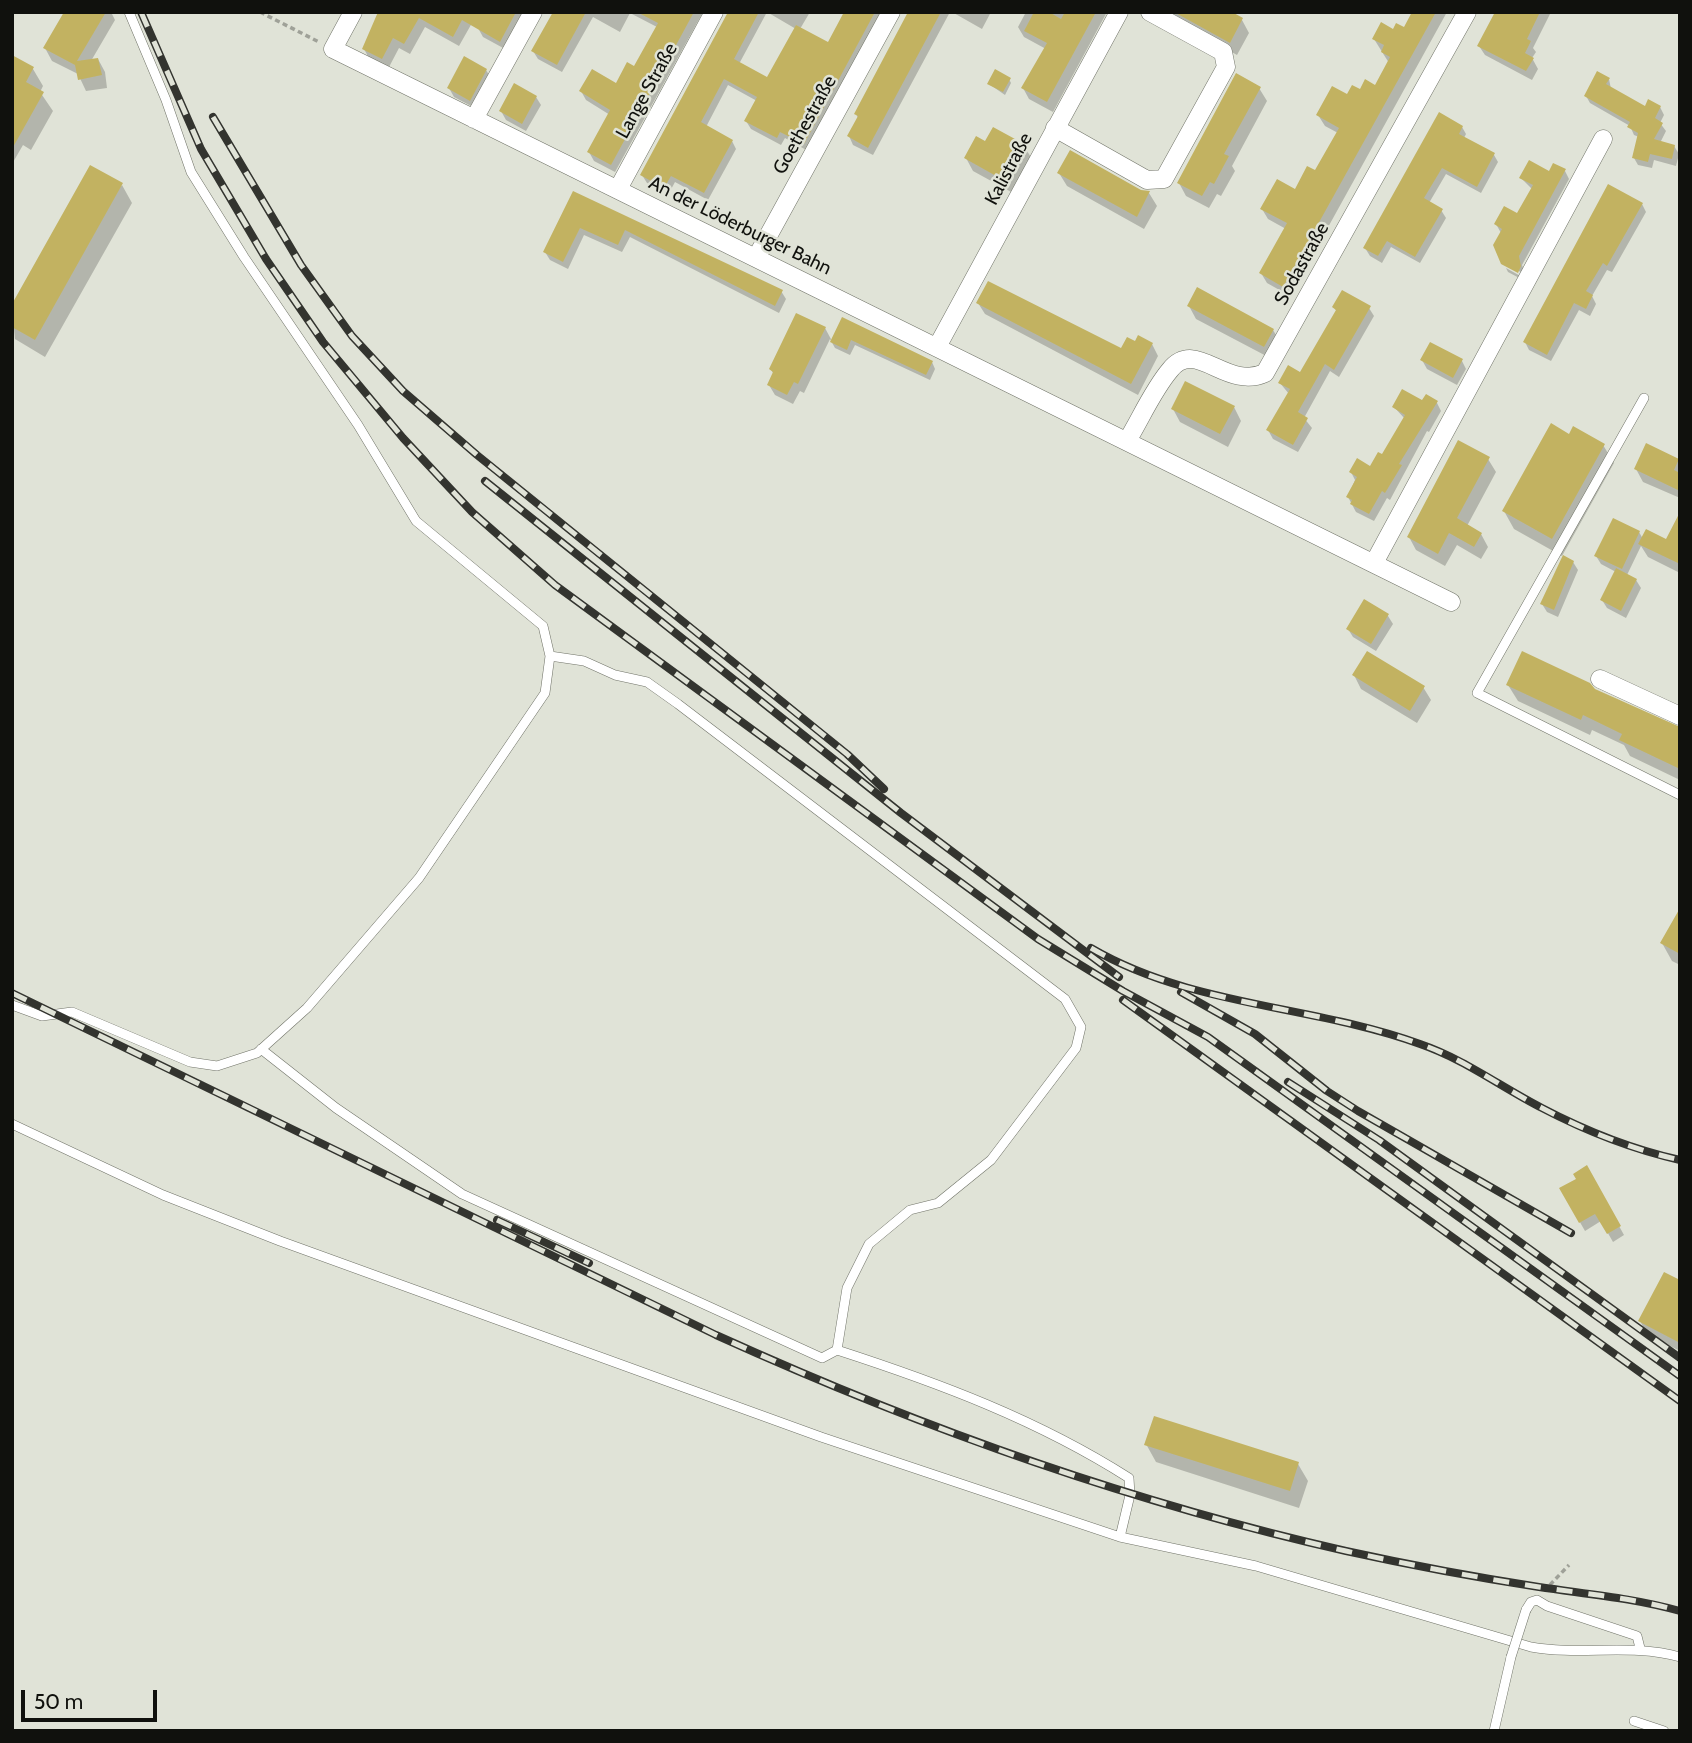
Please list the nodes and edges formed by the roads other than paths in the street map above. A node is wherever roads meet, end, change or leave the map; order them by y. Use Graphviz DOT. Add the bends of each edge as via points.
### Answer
graph roads {
  1 [pos="129,12"];
  2 [pos="353,12"];
  3 [pos="533,12"];
  4 [pos="714,12"];
  5 [pos="891,12"];
  6 [pos="1119,12"];
  7 [pos="1150,12"];
  8 [pos="1467,12"];
  9 [pos="474,119"];
  10 [pos="1055,128"];
  11 [pos="1603,139"];
  12 [pos="618,189"];
  13 [pos="756,258"];
  14 [pos="937,347"];
  15 [pos="1644,398"];
  16 [pos="1127,440"];
  17 [pos="1374,563"];
  18 [pos="1451,602"];
  19 [pos="550,656"];
  20 [pos="1600,678"];
  21 [pos="1680,716"];
  22 [pos="1680,795"];
  23 [pos="12,1005"];
  24 [pos="261,1049"];
  25 [pos="12,1124"];
  26 [pos="837,1350"];
  27 [pos="1121,1537"];
  28 [pos="1640,1648"];
  29 [pos="1680,1657"];
  30 [pos="1634,1721"];
  31 [pos="1494,1731"];
  32 [pos="1664,1731"];
  1 -- 19 [label="lane" via="191,172 244,257 416,520 543,626"];
  2 -- 9 [label="street, An der Löderburger Bahn" via="333,49"];
  3 -- 9 [label="street"];
  4 -- 12 [label="street, Lange Straße"];
  5 -- 13 [label="street, Goethestraße"];
  6 -- 10 [label="street, Kalistraße"];
  7 -- 10 [label="street" via="1223,52 1226,67 1164,179 1147,180"];
  8 -- 16 [label="street, Sodastraße" via="1265,373 1252,379 1234,377 1199,359 1183,360 1170,368"];
  9 -- 12 [label="street, An der Löderburger Bahn"];
  10 -- 14 [label="street, Kalistraße"];
  11 -- 17 [label="street"];
  12 -- 13 [label="street, An der Löderburger Bahn"];
  13 -- 14 [label="street, An der Löderburger Bahn"];
  14 -- 16 [label="street, An der Löderburger Bahn"];
  15 -- 22 [label="lane" via="1477,693"];
  16 -- 17 [label="street, An der Löderburger Bahn"];
  17 -- 18 [label="street, An der Löderburger Bahn"];
  19 -- 24 [label="lane" via="545,693 419,878 307,1008"];
  19 -- 26 [label="lane" via="584,660 615,675 647,682 1065,999 1081,1027 1076,1048 990,1160 938,1203 910,1210 869,1244 847,1288"];
  20 -- 21 [label="street"];
  23 -- 24 [label="lane" via="42,1016 72,1012 190,1062 217,1066"];
  24 -- 26 [label="lane" via="336,1108 462,1194 822,1358"];
  25 -- 27 [label="lane" via="163,1195 281,1241 821,1437"];
  26 -- 27 [label="lane" via="999,1408 1129,1478"];
  27 -- 28 [label="lane" via="1256,1566 1531,1647 1571,1651"];
  28 -- 29 [label="lane"];
  28 -- 31 [label="lane, bridge" via="1637,1636 1537,1600 1531,1602 1511,1657"];
  30 -- 32 [label="lane"];
}
